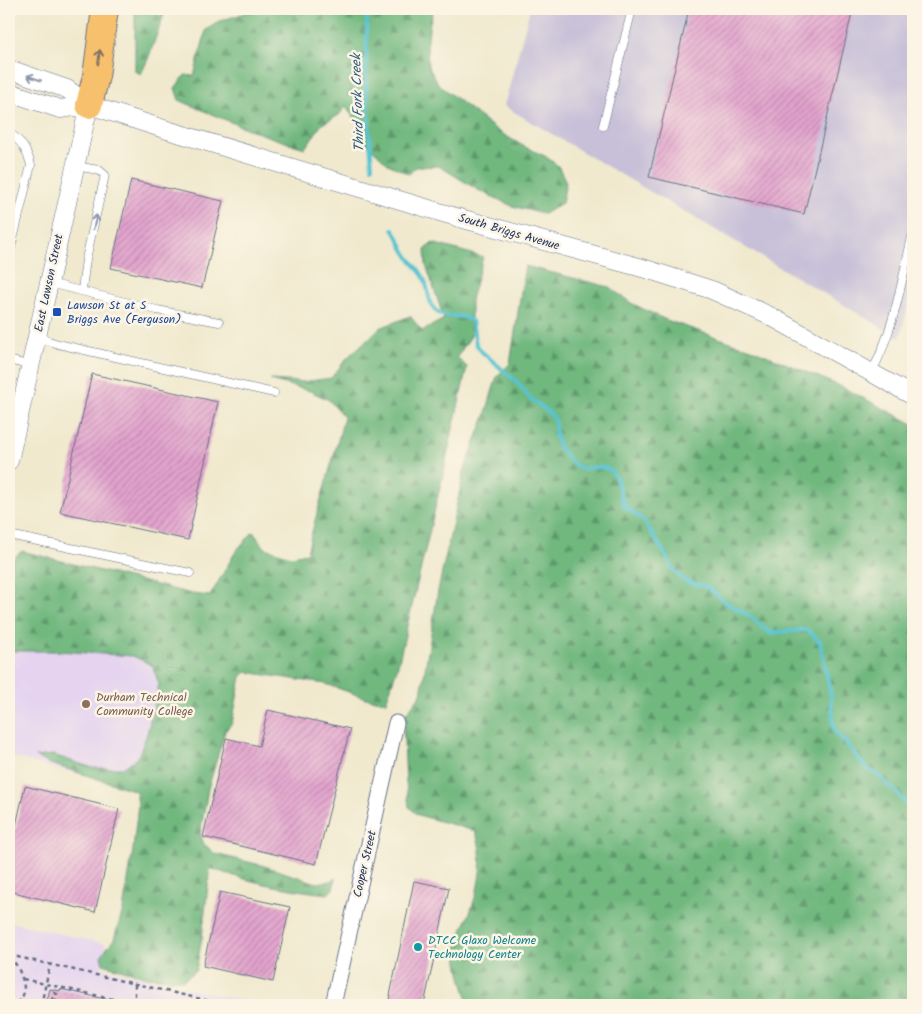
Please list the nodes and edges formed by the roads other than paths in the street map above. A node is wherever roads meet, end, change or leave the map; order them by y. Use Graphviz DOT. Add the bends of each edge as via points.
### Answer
graph roads {
  1 [pos="105,9"];
  2 [pos="632,9"];
  3 [pos="9,69"];
  4 [pos="9,92"];
  5 [pos="89,105"];
  6 [pos="603,126"];
  7 [pos="9,133"];
  8 [pos="75,166"];
  9 [pos="913,233"];
  10 [pos="9,256"];
  11 [pos="49,283"];
  12 [pos="82,290"];
  13 [pos="219,322"];
  14 [pos="37,337"];
  15 [pos="9,360"];
  16 [pos="31,366"];
  17 [pos="871,373"];
  18 [pos="274,394"];
  19 [pos="913,396"];
  20 [pos="9,461"];
  21 [pos="9,535"];
  22 [pos="190,574"];
  23 [pos="396,723"];
  24 [pos="333,1005"];
  5 -- 1 [label="highway, one-way"];
  2 -- 6 [label="lane"];
  5 -- 3 [label="street, one-way" via="66,89"];
  4 -- 5 [label="street" via="60,109"];
  5 -- 8 [label="street, East Lawson Street"];
  5 -- 17 [label="street, South Briggs Avenue" via="464,220 712,290 770,316"];
  7 -- 10 [label="lane" via="27,150 31,165"];
  8 -- 11 [label="street, East Lawson Street"];
  12 -- 8 [label="lane, one-way" via="105,175 99,170"];
  9 -- 17 [label="lane" via="896,304 881,353"];
  11 -- 12 [label="lane"];
  11 -- 14 [label="street, East Lawson Street"];
  12 -- 13 [label="lane" via="156,310"];
  14 -- 16 [label="street, East Lawson Street"];
  14 -- 18 [label="lane"];
  15 -- 16 [label="lane"];
  16 -- 20 [label="street, East Lawson Street"];
  17 -- 19 [label="street, South Briggs Avenue"];
  21 -- 22 [label="lane"];
  23 -- 24 [label="street, Cooper Street"];
}
